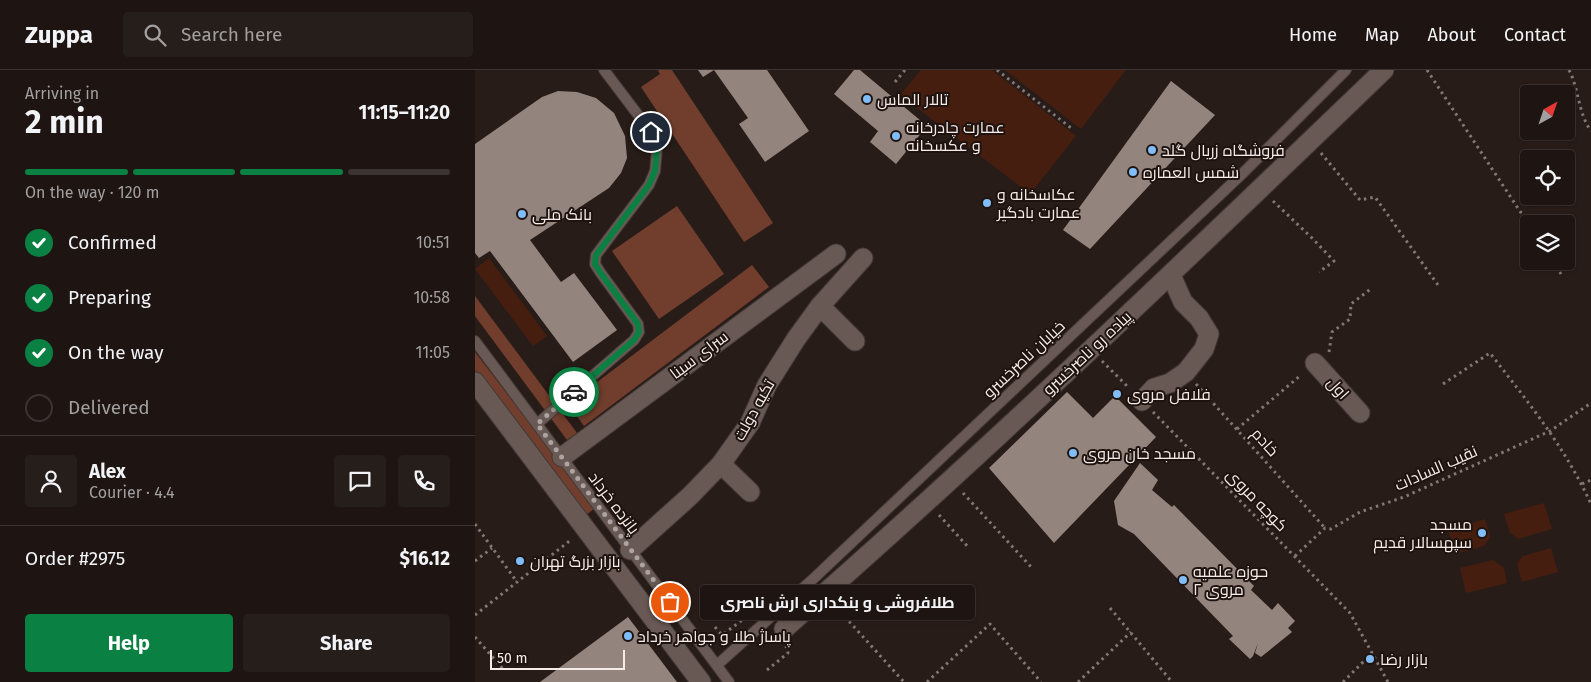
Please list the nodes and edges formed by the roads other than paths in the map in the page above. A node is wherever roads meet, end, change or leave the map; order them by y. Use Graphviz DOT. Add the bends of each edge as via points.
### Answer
graph roads {
  1 [pos="603,70"];
  2 [pos="1347,70"];
  3 [pos="1384,70"];
  4 [pos="835,254"];
  5 [pos="863,258"];
  6 [pos="1171,274"];
  7 [pos="820,306"];
  8 [pos="475,341"];
  9 [pos="855,341"];
  10 [pos="1315,364"];
  11 [pos="475,382"];
  12 [pos="1143,401"];
  13 [pos="1360,413"];
  14 [pos="537,424"];
  15 [pos="562,457"];
  16 [pos="721,464"];
  17 [pos="750,492"];
  18 [pos="630,550"];
  19 [pos="784,629"];
  20 [pos="717,665"];
  21 [pos="701,682"];
  22 [pos="729,682"];
  1 -- 14 [label="lane" via="651,132 657,149 655,171 649,185 596,255 595,264 638,324 639,332 634,340"];
  2 -- 20 [label="lane, خیابان ناصرخسرو" via="1243,173 812,580"];
  3 -- 6 [label="street, پیاده رو ناصرخسرو"];
  4 -- 15 [label="street, سرای سینا"];
  5 -- 7 [label="street, تکیه دولت"];
  6 -- 12 [label="street" via="1183,302 1209,334 1204,349 1186,372 1170,383 1154,388"];
  6 -- 19 [label="street, پیاده رو ناصرخسرو" via="928,502"];
  7 -- 9 [label="street"];
  7 -- 16 [label="street, تکیه دولت" via="796,339 771,379 750,423"];
  8 -- 14 [label="lane, پانزده خرداد"];
  10 -- 13 [label="street, اول"];
  11 -- 21 [label="street"];
  14 -- 15 [label="lane, پانزده خرداد"];
  15 -- 18 [label="lane, پانزده خرداد"];
  16 -- 17 [label="street"];
  16 -- 18 [label="street, تکیه دولت"];
  18 -- 20 [label="lane, پانزده خرداد"];
  20 -- 22 [label="lane, پانزده خرداد"];
}
